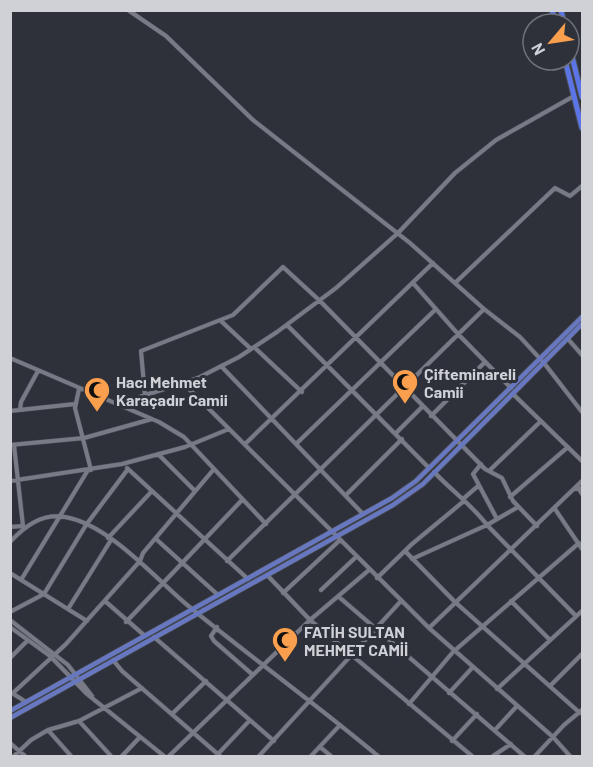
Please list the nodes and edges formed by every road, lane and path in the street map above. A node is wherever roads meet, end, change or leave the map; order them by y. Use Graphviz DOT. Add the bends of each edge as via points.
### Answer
graph roads {
  1 [pos="128,10"];
  2 [pos="568,72"];
  3 [pos="576,72"];
  4 [pos="574,96"];
  5 [pos="582,97"];
  6 [pos="582,128"];
  7 [pos="582,186"];
  8 [pos="398,233"];
  9 [pos="433,263"];
  10 [pos="413,283"];
  11 [pos="455,283"];
  12 [pos="320,301"];
  13 [pos="436,309"];
  14 [pos="484,309"];
  15 [pos="582,317"];
  16 [pos="220,321"];
  17 [pos="582,324"];
  18 [pos="287,325"];
  19 [pos="458,334"];
  20 [pos="356,339"];
  21 [pos="568,339"];
  22 [pos="252,348"];
  23 [pos="582,355"];
  24 [pos="10,358"];
  25 [pos="543,361"];
  26 [pos="485,362"];
  27 [pos="380,364"];
  28 [pos="221,366"];
  29 [pos="327,367"];
  30 [pos="38,370"];
  31 [pos="184,384"];
  32 [pos="403,388"];
  33 [pos="511,388"];
  34 [pos="79,389"];
  35 [pos="353,390"];
  36 [pos="302,392"];
  37 [pos="513,394"];
  38 [pos="146,396"];
  39 [pos="75,404"];
  40 [pos="118,404"];
  41 [pos="422,407"];
  42 [pos="20,410"];
  43 [pos="10,411"];
  44 [pos="582,411"];
  45 [pos="376,414"];
  46 [pos="431,416"];
  47 [pos="152,419"];
  48 [pos="272,420"];
  49 [pos="541,421"];
  50 [pos="229,429"];
  51 [pos="396,433"];
  52 [pos="84,438"];
  53 [pos="402,440"];
  54 [pos="459,443"];
  55 [pos="190,444"];
  56 [pos="245,444"];
  57 [pos="296,444"];
  58 [pos="12,445"];
  59 [pos="568,447"];
  60 [pos="158,454"];
  61 [pos="582,461"];
  62 [pos="122,464"];
  63 [pos="481,464"];
  64 [pos="321,468"];
  65 [pos="429,468"];
  66 [pos="128,469"];
  67 [pos="214,469"];
  68 [pos="89,470"];
  69 [pos="489,471"];
  70 [pos="434,472"];
  71 [pos="20,480"];
  72 [pos="10,481"];
  73 [pos="582,481"];
  74 [pos="478,486"];
  75 [pos="578,488"];
  76 [pos="152,491"];
  77 [pos="195,491"];
  78 [pos="294,494"];
  79 [pos="347,494"];
  80 [pos="582,494"];
  81 [pos="510,496"];
  82 [pos="242,500"];
  83 [pos="463,500"];
  84 [pos="518,507"];
  85 [pos="555,509"];
  86 [pos="177,514"];
  87 [pos="363,514"];
  88 [pos="59,516"];
  89 [pos="497,519"];
  90 [pos="266,524"];
  91 [pos="86,525"];
  92 [pos="487,525"];
  93 [pos="23,526"];
  94 [pos="537,526"];
  95 [pos="10,527"];
  96 [pos="332,531"];
  97 [pos="339,538"];
  98 [pos="109,539"];
  99 [pos="156,539"];
  100 [pos="205,540"];
  101 [pos="10,542"];
  102 [pos="579,543"];
  103 [pos="582,549"];
  104 [pos="511,550"];
  105 [pos="405,551"];
  106 [pos="356,557"];
  107 [pos="412,559"];
  108 [pos="140,561"];
  109 [pos="227,561"];
  110 [pos="182,564"];
  111 [pos="369,570"];
  112 [pos="10,573"];
  113 [pos="267,575"];
  114 [pos="539,577"];
  115 [pos="377,578"];
  116 [pos="248,579"];
  117 [pos="21,580"];
  118 [pos="164,583"];
  119 [pos="321,590"];
  120 [pos="283,593"];
  121 [pos="44,594"];
  122 [pos="218,595"];
  123 [pos="339,597"];
  124 [pos="105,601"];
  125 [pos="401,601"];
  126 [pos="511,601"];
  127 [pos="455,602"];
  128 [pos="68,609"];
  129 [pos="194,609"];
  130 [pos="582,611"];
  131 [pos="10,612"];
  132 [pos="199,612"];
  133 [pos="576,616"];
  134 [pos="10,620"];
  135 [pos="310,620"];
  136 [pos="87,621"];
  137 [pos="126,622"];
  138 [pos="483,625"];
  139 [pos="10,627"];
  140 [pos="217,627"];
  141 [pos="429,628"];
  142 [pos="374,630"];
  143 [pos="145,636"];
  144 [pos="154,638"];
  145 [pos="28,640"];
  146 [pos="550,640"];
  147 [pos="453,652"];
  148 [pos="582,654"];
  149 [pos="52,655"];
  150 [pos="352,657"];
  151 [pos="10,658"];
  152 [pos="113,660"];
  153 [pos="525,664"];
  154 [pos="263,665"];
  155 [pos="472,668"];
  156 [pos="253,675"];
  157 [pos="76,678"];
  158 [pos="432,678"];
  159 [pos="206,681"];
  160 [pos="550,686"];
  161 [pos="142,688"];
  162 [pos="497,689"];
  163 [pos="11,692"];
  164 [pos="449,693"];
  165 [pos="228,700"];
  166 [pos="26,702"];
  167 [pos="310,702"];
  168 [pos="409,704"];
  169 [pos="517,706"];
  170 [pos="106,707"];
  171 [pos="10,711"];
  172 [pos="581,712"];
  173 [pos="172,714"];
  174 [pos="477,714"];
  175 [pos="10,718"];
  176 [pos="250,720"];
  177 [pos="79,721"];
  178 [pos="340,725"];
  179 [pos="48,730"];
  180 [pos="495,730"];
  181 [pos="194,733"];
  182 [pos="140,737"];
  183 [pos="553,737"];
  184 [pos="274,741"];
  185 [pos="452,741"];
  186 [pos="10,743"];
  187 [pos="511,744"];
  188 [pos="320,747"];
  189 [pos="20,752"];
  190 [pos="219,755"];
  191 [pos="14,756"];
  192 [pos="25,756"];
  193 [pos="71,756"];
  194 [pos="111,756"];
  195 [pos="122,756"];
  196 [pos="164,756"];
  197 [pos="169,756"];
  198 [pos="259,756"];
  199 [pos="311,756"];
  200 [pos="331,756"];
  201 [pos="378,756"];
  202 [pos="472,756"];
  203 [pos="493,756"];
  204 [pos="524,756"];
  205 [pos="535,756"];
  206 [pos="570,756"];
  1 -- 8 [label="street" via="166,36 295,155"];
  2 -- 4 [label="highway"];
  3 -- 5 [label="highway"];
  4 -- 6 [label="highway"];
  4 -- 8 [label="street" via="496,140 455,173"];
  7 -- 11 [label="street" via="570,196 555,188"];
  8 -- 9 [label="street"];
  8 -- 12 [label="street"];
  9 -- 10 [label="street"];
  9 -- 11 [label="street"];
  10 -- 13 [label="street"];
  10 -- 20 [label="street"];
  11 -- 14 [label="street"];
  12 -- 16 [label="street" via="283,267 233,315"];
  12 -- 18 [label="street"];
  12 -- 20 [label="street"];
  13 -- 19 [label="street"];
  13 -- 27 [label="street"];
  14 -- 19 [label="street"];
  14 -- 25 [label="street"];
  15 -- 25 [label="main road"];
  16 -- 22 [label="street"];
  16 -- 38 [label="street" via="141,351"];
  17 -- 21 [label="main road"];
  18 -- 22 [label="street"];
  18 -- 29 [label="street"];
  19 -- 26 [label="street"];
  19 -- 32 [label="street"];
  20 -- 27 [label="street"];
  20 -- 29 [label="street"];
  21 -- 23 [label="street"];
  21 -- 25 [label="main road"];
  22 -- 28 [label="street"];
  22 -- 36 [label="street"];
  24 -- 30 [label="street"];
  25 -- 33 [label="main road"];
  25 -- 37 [label="main road"];
  25 -- 44 [label="street"];
  26 -- 33 [label="street"];
  26 -- 46 [label="street"];
  27 -- 32 [label="street"];
  27 -- 35 [label="street"];
  28 -- 31 [label="street"];
  28 -- 48 [label="street"];
  29 -- 35 [label="street"];
  29 -- 36 [label="street"];
  30 -- 34 [label="street"];
  30 -- 42 [label="street"];
  31 -- 38 [label="street"];
  31 -- 50 [label="street"];
  32 -- 41 [label="street"];
  32 -- 45 [label="street"];
  33 -- 54 [label="main road"];
  34 -- 39 [label="street"];
  34 -- 40 [label="street"];
  35 -- 45 [label="street"];
  35 -- 57 [label="street"];
  36 -- 48 [label="street"];
  37 -- 49 [label="street"];
  37 -- 54 [label="main road"];
  38 -- 40 [label="street"];
  39 -- 42 [label="street"];
  39 -- 52 [label="street"];
  40 -- 47 [label="street"];
  41 -- 46 [label="street"];
  41 -- 51 [label="street"];
  42 -- 43 [label="street"];
  45 -- 51 [label="street"];
  45 -- 64 [label="street"];
  46 -- 54 [label="street"];
  47 -- 52 [label="street"];
  47 -- 55 [label="street"];
  48 -- 56 [label="street"];
  48 -- 57 [label="street"];
  49 -- 59 [label="street"];
  49 -- 69 [label="street"];
  50 -- 55 [label="street"];
  50 -- 56 [label="street"];
  51 -- 53 [label="street"];
  52 -- 58 [label="street"];
  52 -- 68 [label="street"];
  53 -- 65 [label="street"];
  53 -- 79 [label="street"];
  54 -- 63 [label="street"];
  54 -- 65 [label="main road"];
  54 -- 70 [label="main road"];
  55 -- 60 [label="street"];
  55 -- 67 [label="street"];
  56 -- 78 [label="street"];
  57 -- 64 [label="street"];
  58 -- 71 [label="street"];
  59 -- 61 [label="street"];
  59 -- 81 [label="street"];
  60 -- 62 [label="street"];
  60 -- 77 [label="street"];
  62 -- 66 [label="street"];
  62 -- 68 [label="street"];
  63 -- 69 [label="street"];
  63 -- 74 [label="street" via="472,474"];
  64 -- 78 [label="street"];
  64 -- 79 [label="street"];
  65 -- 87 [label="main road" via="400,492"];
  66 -- 76 [label="street"];
  66 -- 91 [label="street"];
  67 -- 77 [label="street"];
  67 -- 82 [label="street"];
  68 -- 71 [label="street"];
  68 -- 88 [label="street"];
  69 -- 81 [label="street" via="502,478"];
  70 -- 83 [label="street"];
  70 -- 97 [label="main road" via="393,505"];
  71 -- 72 [label="street"];
  71 -- 93 [label="street"];
  73 -- 75 [label="street"];
  74 -- 83 [label="street"];
  74 -- 89 [label="street"];
  75 -- 80 [label="street"];
  75 -- 85 [label="street"];
  76 -- 86 [label="street"];
  76 -- 98 [label="street"];
  77 -- 86 [label="street"];
  78 -- 90 [label="street"];
  78 -- 96 [label="street"];
  79 -- 87 [label="street"];
  81 -- 84 [label="street"];
  82 -- 90 [label="street"];
  82 -- 100 [label="street"];
  83 -- 92 [label="street" via="476,509"];
  83 -- 105 [label="street"];
  84 -- 89 [label="street"];
  84 -- 94 [label="street"];
  85 -- 94 [label="street"];
  85 -- 102 [label="street"];
  86 -- 99 [label="street"];
  86 -- 100 [label="street"];
  87 -- 96 [label="main road"];
  88 -- 91 [label="street"];
  88 -- 93 [label="street"];
  88 -- 117 [label="street"];
  89 -- 92 [label="street"];
  90 -- 109 [label="street"];
  91 -- 98 [label="street"];
  91 -- 121 [label="street"];
  92 -- 104 [label="street"];
  92 -- 107 [label="street"];
  93 -- 95 [label="street"];
  93 -- 101 [label="street"];
  94 -- 104 [label="street"];
  96 -- 97 [label="street"];
  96 -- 116 [label="main road"];
  97 -- 106 [label="street"];
  97 -- 113 [label="main road"];
  97 -- 120 [label="street"];
  98 -- 108 [label="street"];
  98 -- 128 [label="street"];
  99 -- 108 [label="street"];
  99 -- 110 [label="street"];
  100 -- 109 [label="street"];
  100 -- 110 [label="street"];
  102 -- 103 [label="street"];
  102 -- 114 [label="street"];
  104 -- 114 [label="street"];
  104 -- 127 [label="street"];
  105 -- 107 [label="street"];
  105 -- 115 [label="street"];
  106 -- 111 [label="street"];
  106 -- 119 [label="street"];
  107 -- 127 [label="street"];
  108 -- 118 [label="street"];
  108 -- 124 [label="street"];
  109 -- 116 [label="street"];
  110 -- 118 [label="street"];
  110 -- 122 [label="street"];
  111 -- 115 [label="street"];
  111 -- 123 [label="street"];
  112 -- 117 [label="street"];
  113 -- 120 [label="street"];
  113 -- 132 [label="main road"];
  114 -- 126 [label="street"];
  114 -- 133 [label="street"];
  115 -- 125 [label="street"];
  116 -- 122 [label="main road"];
  117 -- 121 [label="street"];
  118 -- 129 [label="street"];
  118 -- 137 [label="street"];
  120 -- 135 [label="street"];
  121 -- 128 [label="street"];
  121 -- 131 [label="street"];
  122 -- 129 [label="main road"];
  123 -- 135 [label="street"];
  123 -- 142 [label="street"];
  124 -- 136 [label="street"];
  124 -- 137 [label="street"];
  125 -- 141 [label="street"];
  125 -- 142 [label="street"];
  126 -- 138 [label="street"];
  126 -- 146 [label="street"];
  127 -- 138 [label="street"];
  127 -- 141 [label="street"];
  128 -- 136 [label="street"];
  129 -- 132 [label="street"];
  129 -- 143 [label="main road"];
  130 -- 133 [label="street"];
  132 -- 140 [label="street"];
  132 -- 144 [label="main road"];
  133 -- 146 [label="street"];
  134 -- 149 [label="street"];
  135 -- 150 [label="street"];
  135 -- 154 [label="street"];
  136 -- 149 [label="street"];
  137 -- 143 [label="street"];
  138 -- 147 [label="street"];
  138 -- 153 [label="street"];
  139 -- 145 [label="street"];
  140 -- 154 [label="street"];
  140 -- 156 [label="street" via="211,636 214,641"];
  141 -- 147 [label="street"];
  142 -- 150 [label="street"];
  142 -- 158 [label="street"];
  143 -- 157 [label="main road"];
  144 -- 152 [label="main road"];
  144 -- 159 [label="street"];
  145 -- 149 [label="street"];
  145 -- 151 [label="street"];
  146 -- 153 [label="street"];
  147 -- 155 [label="street"];
  147 -- 158 [label="street"];
  148 -- 160 [label="street"];
  149 -- 157 [label="street"];
  149 -- 163 [label="street"];
  150 -- 167 [label="street"];
  150 -- 168 [label="street"];
  152 -- 157 [label="main road"];
  152 -- 161 [label="street"];
  153 -- 160 [label="street"];
  153 -- 162 [label="street"];
  154 -- 156 [label="street"];
  154 -- 167 [label="street"];
  155 -- 162 [label="street"];
  155 -- 164 [label="street"];
  156 -- 165 [label="street"];
  157 -- 166 [label="main road"];
  157 -- 170 [label="street"];
  157 -- 175 [label="main road"];
  158 -- 164 [label="street"];
  158 -- 168 [label="street"];
  159 -- 165 [label="street"];
  159 -- 173 [label="street"];
  160 -- 172 [label="street"];
  161 -- 170 [label="street"];
  161 -- 173 [label="street"];
  162 -- 169 [label="street"];
  163 -- 166 [label="street"];
  164 -- 174 [label="street"];
  165 -- 176 [label="street"];
  165 -- 181 [label="street"];
  166 -- 171 [label="main road"];
  167 -- 178 [label="street"];
  167 -- 184 [label="street"];
  168 -- 185 [label="street"];
  169 -- 180 [label="street"];
  169 -- 183 [label="street"];
  170 -- 177 [label="street"];
  170 -- 182 [label="street"];
  172 -- 183 [label="street"];
  173 -- 181 [label="street"];
  174 -- 180 [label="street"];
  174 -- 185 [label="street"];
  176 -- 184 [label="street"];
  176 -- 190 [label="street"];
  177 -- 179 [label="street"];
  177 -- 194 [label="street"];
  178 -- 188 [label="street"];
  178 -- 201 [label="street"];
  179 -- 189 [label="street"];
  179 -- 193 [label="street"];
  180 -- 187 [label="street"];
  181 -- 190 [label="street"];
  181 -- 197 [label="street"];
  182 -- 195 [label="street"];
  182 -- 196 [label="street"];
  183 -- 205 [label="street"];
  183 -- 206 [label="street"];
  184 -- 198 [label="street"];
  185 -- 202 [label="street"];
  186 -- 189 [label="street"];
  187 -- 203 [label="street"];
  187 -- 204 [label="street"];
  188 -- 199 [label="street"];
  188 -- 200 [label="street"];
  189 -- 191 [label="street"];
  189 -- 192 [label="street"];
}
